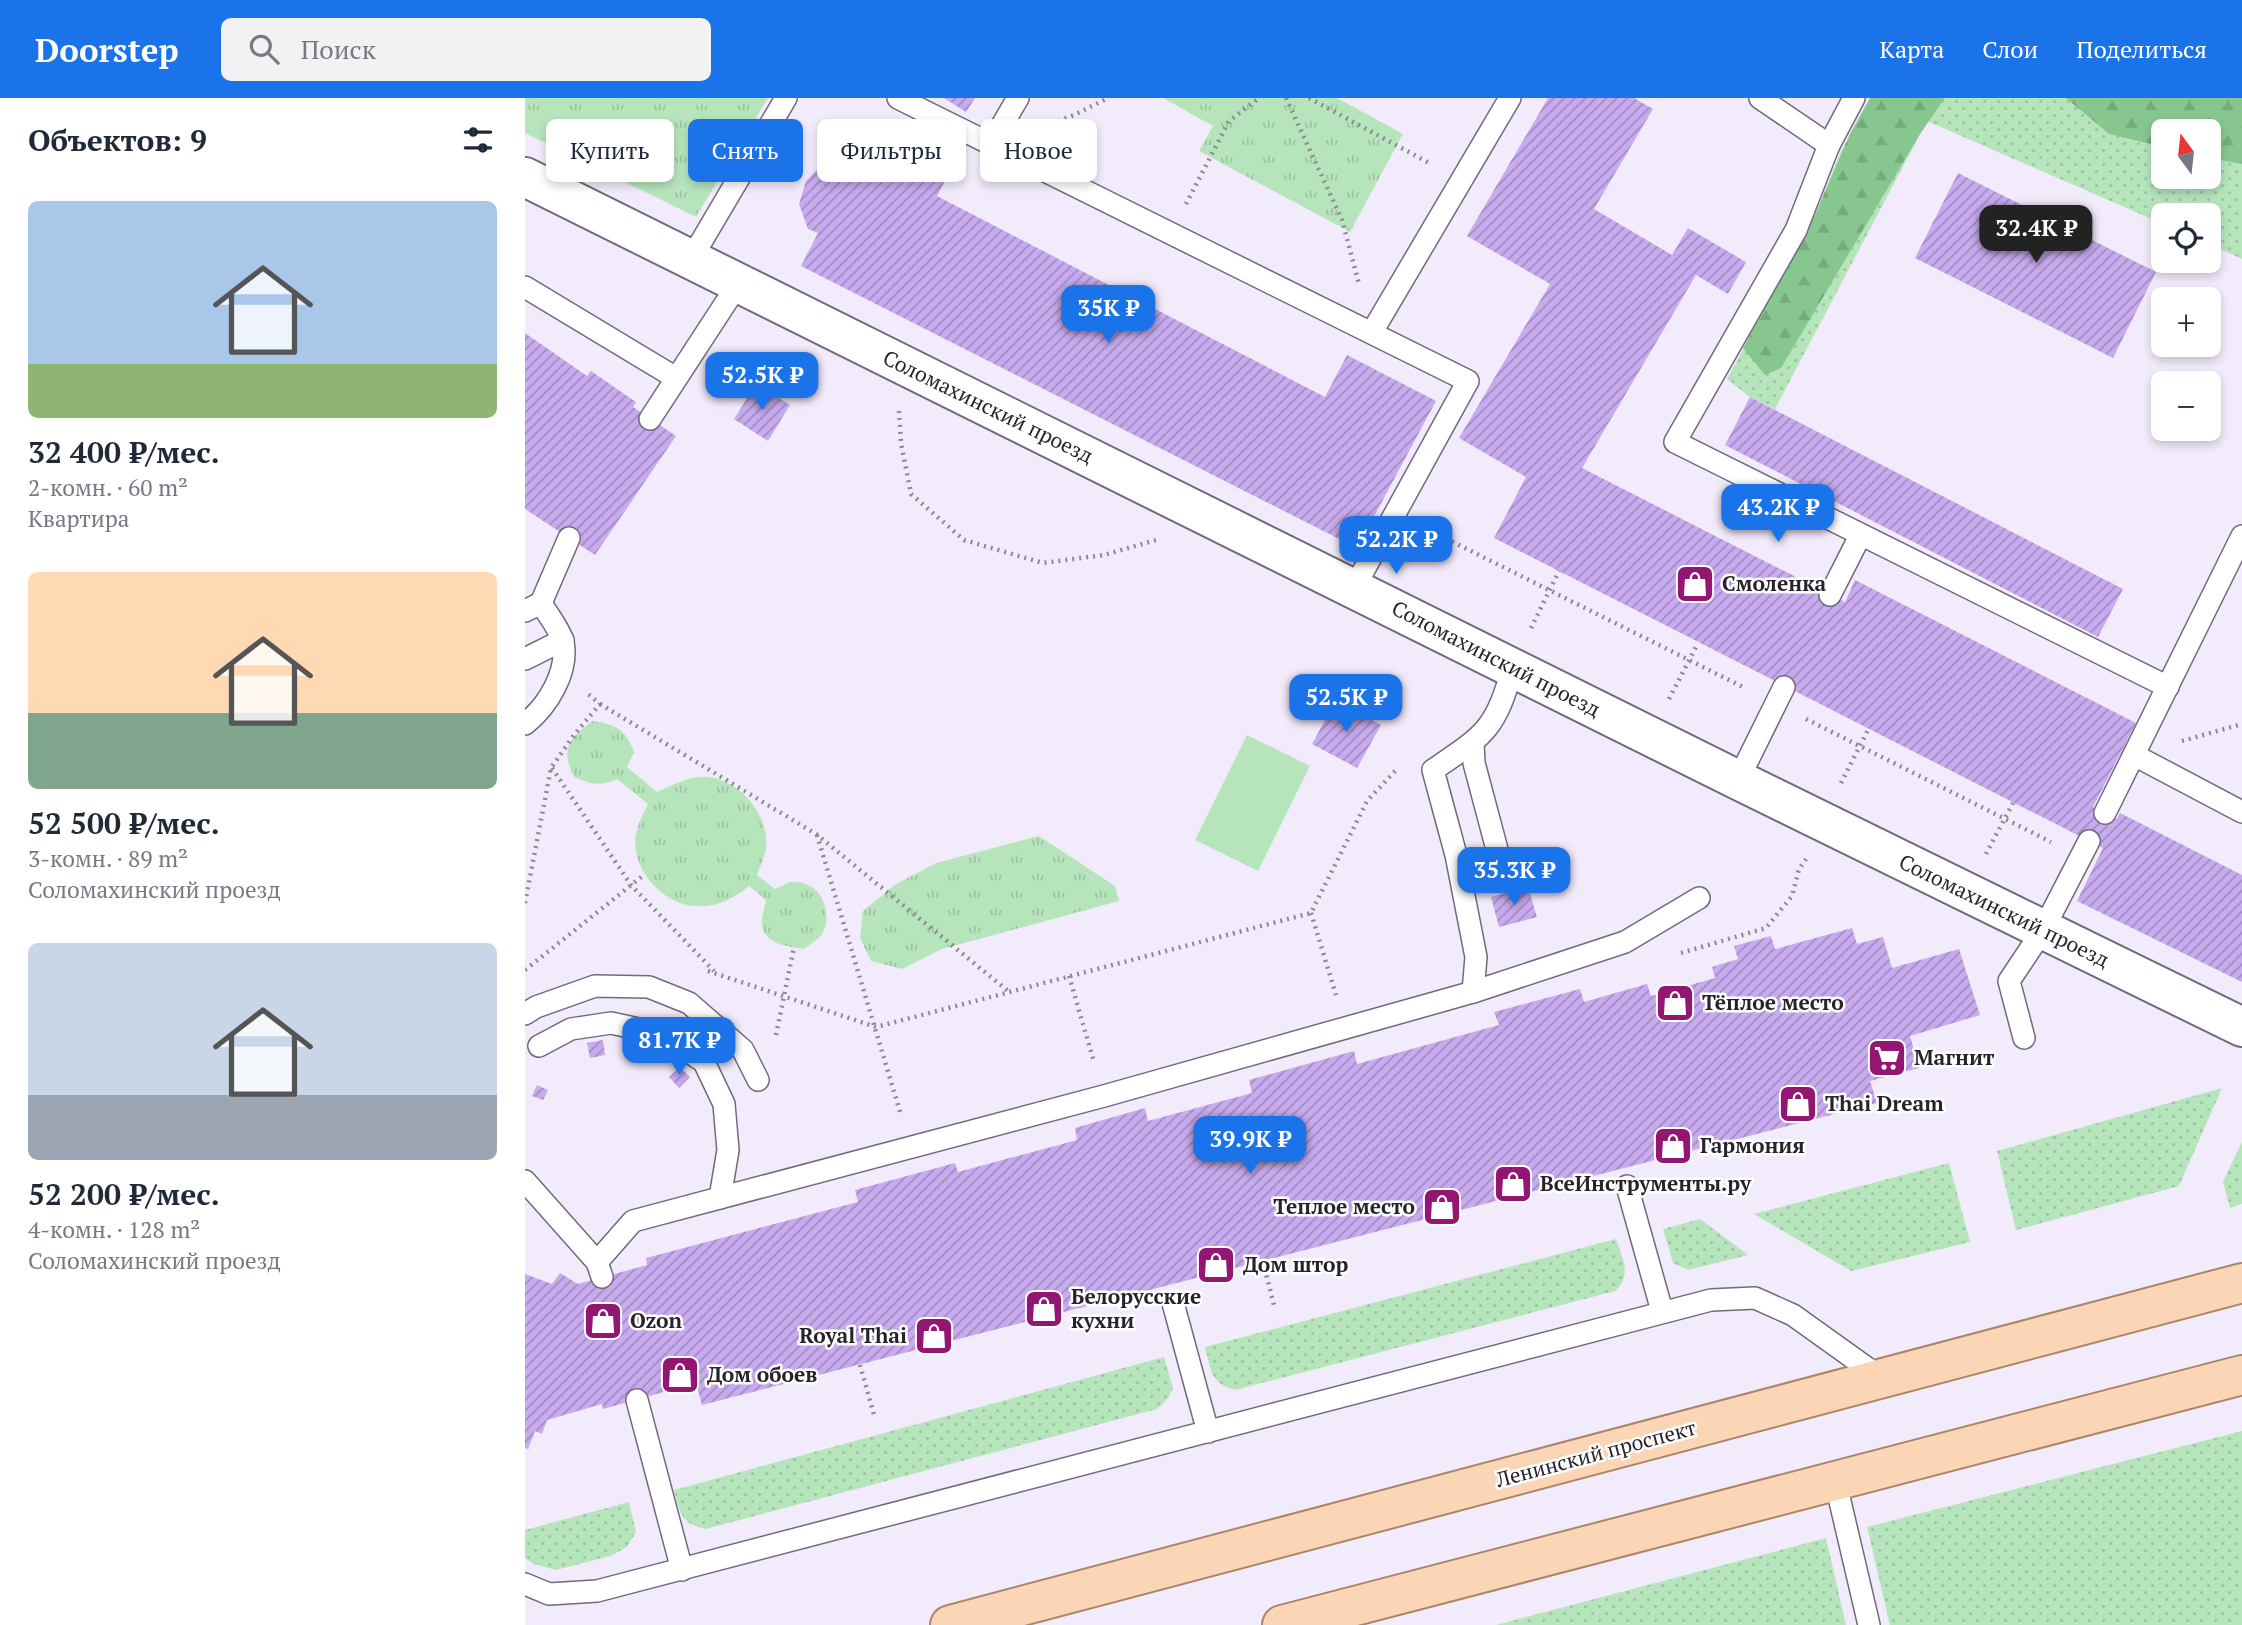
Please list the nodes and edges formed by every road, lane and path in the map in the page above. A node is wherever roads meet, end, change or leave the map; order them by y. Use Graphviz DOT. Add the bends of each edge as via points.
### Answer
graph roads {
  1 [pos="786,98"];
  2 [pos="898,98"];
  3 [pos="1018,98"];
  4 [pos="1108,98"];
  5 [pos="1259,98"];
  6 [pos="1286,98"];
  7 [pos="1309,98"];
  8 [pos="1510,98"];
  9 [pos="1760,98"];
  10 [pos="1854,98"];
  11 [pos="1006,119"];
  12 [pos="1066,119"];
  13 [pos="980,139"];
  14 [pos="1829,145"];
  15 [pos="525,177"];
  16 [pos="1461,180"];
  17 [pos="1068,182"];
  18 [pos="1171,233"];
  19 [pos="691,259"];
  20 [pos="738,284"];
  21 [pos="525,287"];
  22 [pos="1372,332"];
  23 [pos="677,377"];
  24 [pos="899,408"];
  25 [pos="650,419"];
  26 [pos="1395,513"];
  27 [pos="1860,536"];
  28 [pos="2242,536"];
  29 [pos="1165,537"];
  30 [pos="569,538"];
  31 [pos="1559,571"];
  32 [pos="1354,588"];
  33 [pos="1549,590"];
  34 [pos="1830,595"];
  35 [pos="533,607"];
  36 [pos="563,640"];
  37 [pos="1698,643"];
  38 [pos="1520,652"];
  39 [pos="525,659"];
  40 [pos="1689,661"];
  41 [pos="2168,687"];
  42 [pos="587,694"];
  43 [pos="1780,695"];
  44 [pos="600,704"];
  45 [pos="1665,706"];
  46 [pos="525,724"];
  47 [pos="2242,724"];
  48 [pos="1868,730"];
  49 [pos="1473,743"];
  50 [pos="1860,746"];
  51 [pos="2134,755"];
  52 [pos="1401,765"];
  53 [pos="551,768"];
  54 [pos="1738,780"];
  55 [pos="1837,790"];
  56 [pos="2013,803"];
  57 [pos="2242,812"];
  58 [pos="2105,813"];
  59 [pos="2005,819"];
  60 [pos="817,834"];
  61 [pos="2085,849"];
  62 [pos="1982,861"];
  63 [pos="1799,869"];
  64 [pos="1503,872"];
  65 [pos="645,874"];
  66 [pos="631,885"];
  67 [pos="1699,898"];
  68 [pos="1789,901"];
  69 [pos="525,903"];
  70 [pos="1311,912"];
  71 [pos="2043,930"];
  72 [pos="1318,937"];
  73 [pos="794,947"];
  74 [pos="702,969"];
  75 [pos="525,970"];
  76 [pos="537,971"];
  77 [pos="715,972"];
  78 [pos="525,976"];
  79 [pos="1069,976"];
  80 [pos="1008,991"];
  81 [pos="1473,992"];
  82 [pos="785,995"];
  83 [pos="525,1014"];
  84 [pos="876,1027"];
  85 [pos="2242,1027"];
  86 [pos="2024,1038"];
  87 [pos="775,1039"];
  88 [pos="539,1046"];
  89 [pos="758,1080"];
  90 [pos="1104,1096"];
  91 [pos="910,1147"];
  92 [pos="525,1181"];
  93 [pos="1627,1186"];
  94 [pos="720,1198"];
  95 [pos="1263,1262"];
  96 [pos="2242,1283"];
  97 [pos="1173,1303"];
  98 [pos="1275,1309"];
  99 [pos="1662,1311"];
  100 [pos="860,1365"];
  101 [pos="2242,1375"];
  102 [pos="1881,1378"];
  103 [pos="637,1400"];
  104 [pos="874,1415"];
  105 [pos="1208,1432"];
  106 [pos="1835,1480"];
  107 [pos="682,1570"];
  108 [pos="525,1584"];
  109 [pos="950,1625"];
  110 [pos="1282,1625"];
  111 [pos="1869,1625"];
  1 -- 19 [label="lane"];
  2 -- 13 [label="lane"];
  3 -- 11 [label="lane"];
  4 -- 12 [label="path"];
  5 -- 18 [label="path" via="1229,121"];
  6 -- 22 [label="path" via="1342,220"];
  7 -- 16 [label="path"];
  8 -- 16 [label="lane"];
  9 -- 14 [label="lane"];
  10 -- 14 [label="lane"];
  14 -- 27 [label="lane" via="1796,230 1675,442"];
  15 -- 19 [label="street, Соломахинский проезд"];
  16 -- 22 [label="lane"];
  17 -- 18 [label="lane"];
  18 -- 22 [label="lane"];
  19 -- 20 [label="street, Соломахинский проезд"];
  20 -- 23 [label="lane"];
  20 -- 32 [label="street, Соломахинский проезд"];
  21 -- 23 [label="lane"];
  22 -- 26 [label="lane" via="1468,381"];
  23 -- 25 [label="lane"];
  24 -- 29 [label="path" via="911,494 964,540 1043,563 1104,555"];
  26 -- 32 [label="lane"];
  26 -- 33 [label="path"];
  27 -- 34 [label="lane"];
  27 -- 41 [label="lane"];
  28 -- 41 [label="lane"];
  30 -- 35 [label="lane"];
  31 -- 33 [label="path"];
  32 -- 38 [label="street, Соломахинский проезд"];
  33 -- 38 [label="path"];
  33 -- 40 [label="path"];
  35 -- 36 [label="lane"];
  36 -- 39 [label="lane"];
  36 -- 46 [label="lane" via="562,672 536,715"];
  37 -- 40 [label="path"];
  38 -- 49 [label="lane" via="1496,717"];
  38 -- 54 [label="street, Соломахинский проезд"];
  40 -- 43 [label="path"];
  40 -- 45 [label="path"];
  41 -- 51 [label="lane"];
  42 -- 44 [label="path"];
  43 -- 50 [label="path"];
  43 -- 54 [label="lane"];
  44 -- 53 [label="path"];
  44 -- 60 [label="path"];
  47 -- 51 [label="path"];
  48 -- 50 [label="path"];
  49 -- 64 [label="lane" via="1473,763"];
  49 -- 81 [label="lane" via="1433,770 1476,957"];
  50 -- 55 [label="path"];
  50 -- 59 [label="path"];
  51 -- 57 [label="lane"];
  51 -- 58 [label="lane"];
  52 -- 70 [label="path" via="1367,801"];
  53 -- 66 [label="path"];
  53 -- 69 [label="path"];
  54 -- 71 [label="street, Соломахинский проезд"];
  56 -- 59 [label="path"];
  59 -- 61 [label="path"];
  59 -- 62 [label="path"];
  60 -- 80 [label="path"];
  60 -- 84 [label="path"];
  61 -- 71 [label="lane"];
  63 -- 68 [label="path"];
  65 -- 66 [label="path"];
  66 -- 75 [label="path"];
  66 -- 77 [label="path"];
  67 -- 81 [label="lane" via="1625,942"];
  70 -- 72 [label="path"];
  70 -- 79 [label="path"];
  71 -- 85 [label="street, Соломахинский проезд"];
  71 -- 86 [label="lane" via="2009,981"];
  73 -- 82 [label="path"];
  74 -- 77 [label="path"];
  76 -- 78 [label="path"];
  77 -- 82 [label="path"];
  79 -- 80 [label="path"];
  79 -- 90 [label="path"];
  80 -- 84 [label="path"];
  81 -- 90 [label="lane"];
  82 -- 84 [label="path"];
  82 -- 87 [label="path"];
  83 -- 89 [label="lane" via="596,986 649,987 689,1003 743,1050"];
  84 -- 91 [label="path"];
  88 -- 94 [label="lane" via="571,1029 611,1023 662,1034 704,1062 724,1104 728,1150"];
  90 -- 91 [label="lane"];
  91 -- 94 [label="lane"];
  92 -- 94 [label="lane" via="599,1270 633,1221"];
  93 -- 99 [label="lane"];
  95 -- 98 [label="path"];
  96 -- 102 [label="main road, Ленинский проспект"];
  97 -- 105 [label="lane"];
  99 -- 102 [label="lane" via="1711,1300 1755,1298 1793,1315"];
  99 -- 105 [label="lane"];
  100 -- 104 [label="path"];
  101 -- 106 [label="main road"];
  102 -- 109 [label="main road, Ленинский проспект"];
  103 -- 107 [label="lane"];
  105 -- 107 [label="lane"];
  106 -- 110 [label="main road"];
  106 -- 111 [label="lane"];
  107 -- 108 [label="lane" via="597,1591 549,1594"];
}
